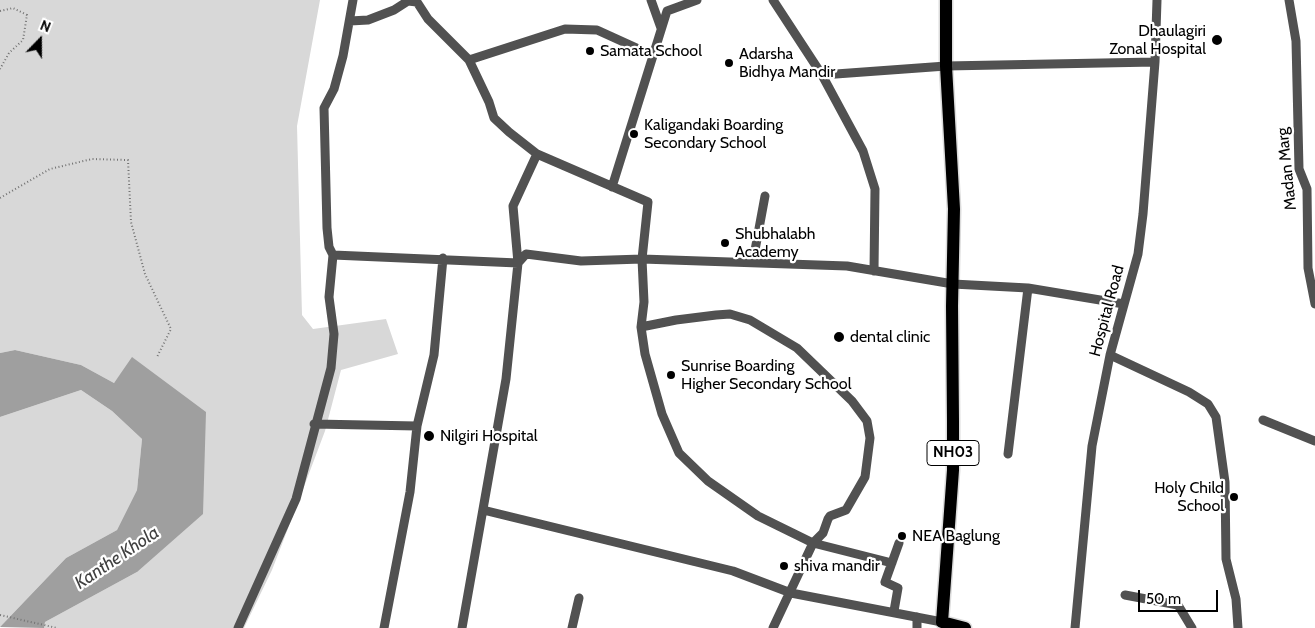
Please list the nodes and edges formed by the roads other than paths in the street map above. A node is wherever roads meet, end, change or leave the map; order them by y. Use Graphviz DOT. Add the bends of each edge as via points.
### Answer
graph roads {
  1 [pos="353,0"];
  2 [pos="651,0"];
  3 [pos="697,0"];
  4 [pos="773,0"];
  5 [pos="946,0"];
  6 [pos="1156,0"];
  7 [pos="1289,0"];
  8 [pos="350,20"];
  9 [pos="661,28"];
  10 [pos="652,55"];
  11 [pos="469,60"];
  12 [pos="1154,62"];
  13 [pos="946,66"];
  14 [pos="822,75"];
  15 [pos="537,154"];
  16 [pos="612,187"];
  17 [pos="765,196"];
  18 [pos="334,255"];
  19 [pos="443,258"];
  20 [pos="642,259"];
  21 [pos="753,262"];
  22 [pos="518,263"];
  23 [pos="874,271"];
  24 [pos="953,284"];
  25 [pos="1028,288"];
  26 [pos="1124,304"];
  27 [pos="1315,304"];
  28 [pos="642,327"];
  29 [pos="1110,355"];
  30 [pos="1264,420"];
  31 [pos="314,424"];
  32 [pos="417,426"];
  33 [pos="1315,441"];
  34 [pos="1008,454"];
  35 [pos="483,510"];
  36 [pos="814,543"];
  37 [pos="899,543"];
  38 [pos="892,563"];
  39 [pos="791,593"];
  40 [pos="1125,595"];
  41 [pos="579,598"];
  42 [pos="894,611"];
  43 [pos="917,617"];
  44 [pos="942,622"];
  45 [pos="238,628"];
  46 [pos="384,628"];
  47 [pos="462,628"];
  48 [pos="572,628"];
  49 [pos="773,628"];
  50 [pos="917,628"];
  51 [pos="965,628"];
  52 [pos="1075,628"];
  53 [pos="1192,628"];
  54 [pos="1238,628"];
  1 -- 8 [label="street"];
  2 -- 9 [label="street"];
  3 -- 9 [label="street" via="667,11"];
  4 -- 14 [label="street"];
  5 -- 13 [label="main road, NH03"];
  6 -- 12 [label="street, Hospital Road"];
  7 -- 27 [label="street, Madan Marg" via="1296,41 1299,169 1307,189 1308,268"];
  8 -- 11 [label="street" via="368,20 408,1 417,2 428,19"];
  8 -- 18 [label="street" via="334,89 324,108 328,247"];
  9 -- 10 [label="street"];
  10 -- 11 [label="street" via="597,30 565,29"];
  10 -- 16 [label="street"];
  11 -- 15 [label="street" via="494,118"];
  12 -- 13 [label="street"];
  12 -- 26 [label="street, Hospital Road" via="1143,214 1138,254"];
  13 -- 14 [label="street"];
  13 -- 24 [label="main road, NH03" via="954,209"];
  14 -- 23 [label="street" via="863,151 875,189"];
  15 -- 16 [label="street"];
  15 -- 22 [label="street" via="514,206"];
  16 -- 20 [label="street" via="648,202"];
  17 -- 21 [label="street"];
  18 -- 19 [label="street"];
  18 -- 31 [label="street" via="329,297 334,334 332,360"];
  19 -- 22 [label="street"];
  19 -- 32 [label="street" via="434,355"];
  20 -- 21 [label="street"];
  20 -- 22 [label="street" via="581,260 526,254"];
  20 -- 28 [label="street"];
  21 -- 23 [label="street" via="847,266"];
  22 -- 35 [label="street" via="506,378"];
  23 -- 24 [label="street"];
  24 -- 25 [label="street"];
  24 -- 44 [label="main road, NH03" via="953,470"];
  25 -- 26 [label="street"];
  25 -- 34 [label="street"];
  26 -- 29 [label="street, Hospital Road"];
  28 -- 36 [label="street" via="645,354 662,414 679,453 708,480 758,516"];
  28 -- 36 [label="street" via="723,315 750,320 797,348 852,401 866,421 870,438 865,477 846,510 830,516 821,537"];
  29 -- 52 [label="street, Hospital Road" via="1092,446"];
  29 -- 54 [label="street" via="1189,392 1208,404 1216,417 1225,482 1226,559 1236,599"];
  30 -- 33 [label="street"];
  31 -- 32 [label="street"];
  31 -- 45 [label="street" via="296,499"];
  32 -- 46 [label="street" via="410,492"];
  35 -- 39 [label="street" via="733,571"];
  35 -- 47 [label="street"];
  36 -- 38 [label="street"];
  36 -- 39 [label="street"];
  37 -- 38 [label="street"];
  38 -- 42 [label="street" via="885,582 898,588"];
  39 -- 42 [label="street"];
  39 -- 49 [label="street"];
  40 -- 53 [label="street" via="1178,605"];
  41 -- 48 [label="street"];
  42 -- 43 [label="street"];
  43 -- 44 [label="street"];
  43 -- 50 [label="street"];
  44 -- 51 [label="main road"];
}
